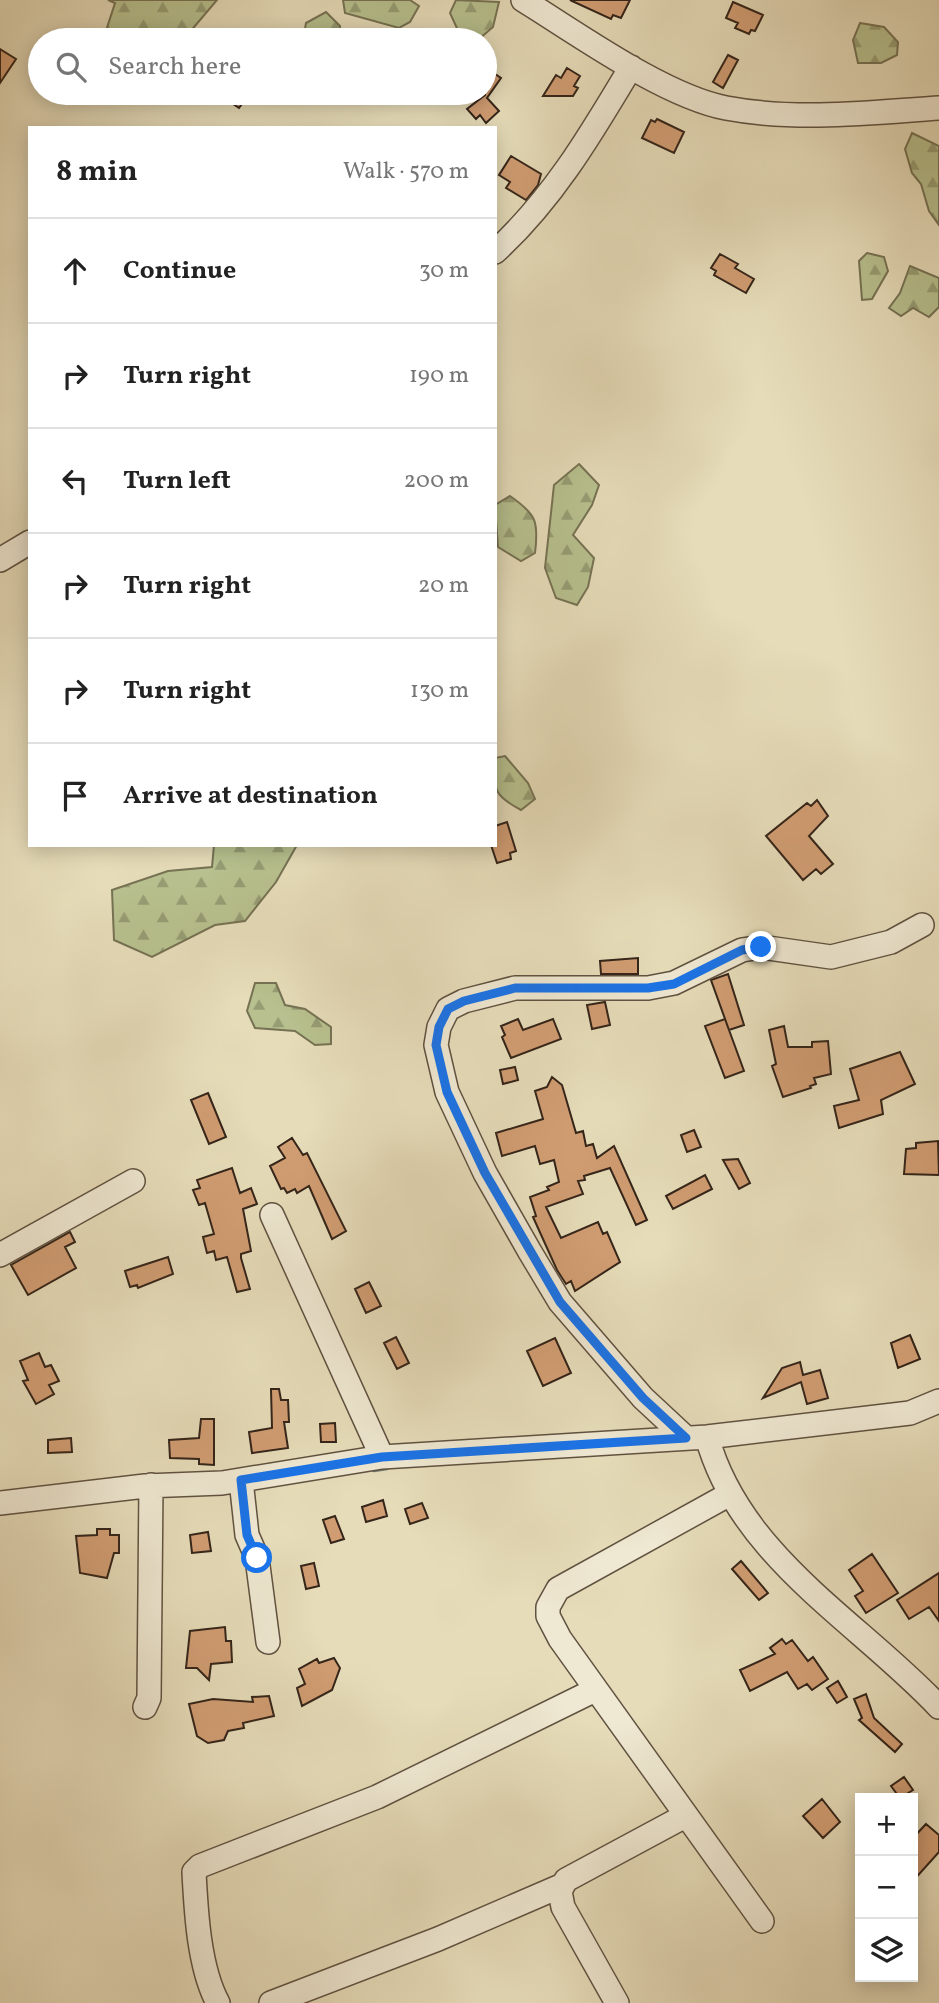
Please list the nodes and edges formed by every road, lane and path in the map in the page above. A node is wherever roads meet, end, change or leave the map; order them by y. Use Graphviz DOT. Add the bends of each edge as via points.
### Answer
graph roads {
  1 [pos="523,0"];
  2 [pos="631,67"];
  3 [pos="939,108"];
  4 [pos="497,250"];
  5 [pos="28,543"];
  6 [pos="0,560"];
  7 [pos="922,925"];
  8 [pos="134,1181"];
  9 [pos="272,1214"];
  10 [pos="0,1255"];
  11 [pos="939,1401"];
  12 [pos="696,1438"];
  13 [pos="382,1457"];
  14 [pos="241,1480"];
  15 [pos="152,1485"];
  16 [pos="728,1495"];
  17 [pos="0,1503"];
  18 [pos="268,1642"];
  19 [pos="595,1690"];
  20 [pos="145,1707"];
  21 [pos="939,1707"];
  22 [pos="685,1816"];
  23 [pos="562,1885"];
  24 [pos="762,1921"];
  25 [pos="218,2003"];
  26 [pos="271,2003"];
  27 [pos="617,2003"];
  1 -- 2 [label="street"];
  2 -- 3 [label="street" via="723,108 853,114"];
  2 -- 4 [label="street" via="591,134 530,220"];
  5 -- 6 [label="street"];
  7 -- 12 [label="street" via="891,942 831,957 761,947 742,950 674,984 515,988 448,1009 439,1027 436,1045 447,1092 485,1173 560,1302 643,1398"];
  8 -- 10 [label="street"];
  9 -- 13 [label="street"];
  11 -- 12 [label="street" via="910,1413"];
  12 -- 13 [label="street"];
  12 -- 16 [label="street"];
  13 -- 14 [label="street"];
  14 -- 15 [label="street"];
  14 -- 18 [label="street"];
  15 -- 17 [label="street"];
  15 -- 20 [label="street" via="149,1698"];
  16 -- 19 [label="street" via="578,1576 551,1598 548,1616"];
  16 -- 21 [label="street" via="811,1592"];
  19 -- 22 [label="street"];
  19 -- 25 [label="street" via="377,1797 200,1866 194,1872 195,1892 206,1975"];
  22 -- 23 [label="street"];
  22 -- 24 [label="street"];
  23 -- 26 [label="street" via="438,1940"];
  23 -- 27 [label="street" via="562,1907"];
}
